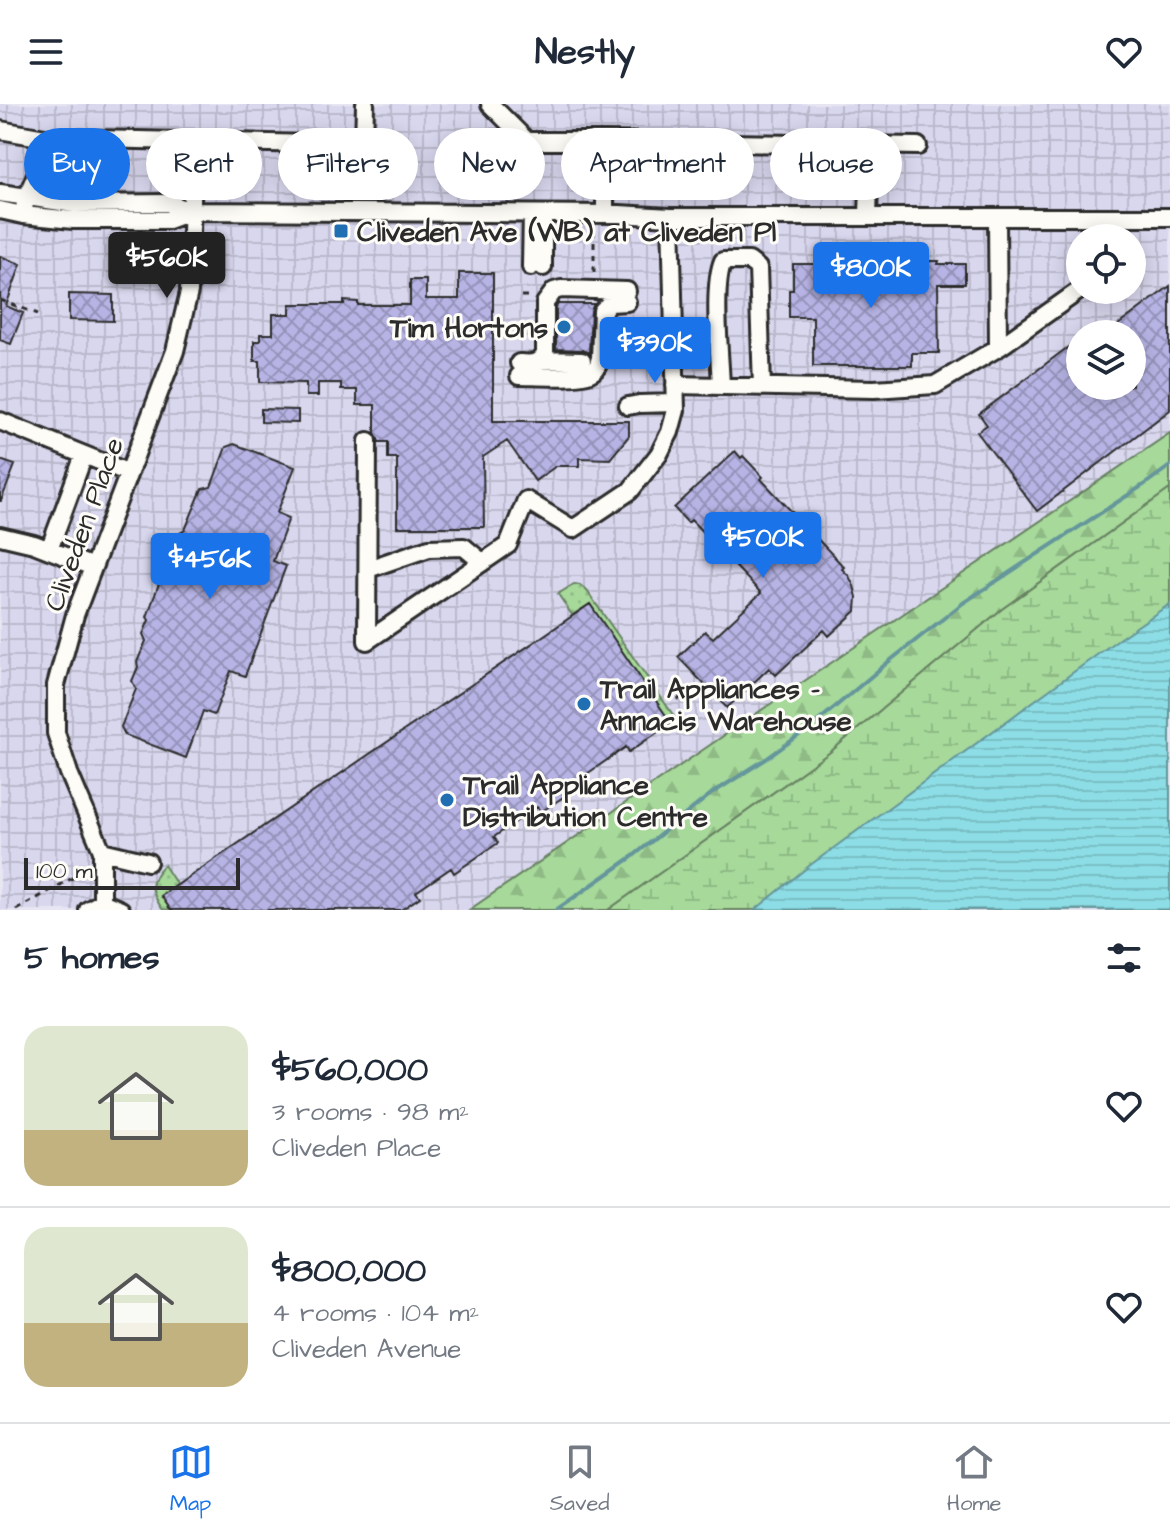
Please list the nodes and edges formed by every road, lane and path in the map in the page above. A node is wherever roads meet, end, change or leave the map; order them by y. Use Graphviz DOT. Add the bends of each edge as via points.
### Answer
graph roads {
  1 [pos="365,104"];
  2 [pos="490,104"];
  3 [pos="0,130"];
  4 [pos="24,134"];
  5 [pos="561,141"];
  6 [pos="262,143"];
  7 [pos="902,146"];
  8 [pos="918,146"];
  9 [pos="0,193"];
  10 [pos="27,200"];
  11 [pos="192,200"];
  12 [pos="600,200"];
  13 [pos="868,200"];
  14 [pos="25,206"];
  15 [pos="0,210"];
  16 [pos="192,211"];
  17 [pos="538,214"];
  18 [pos="599,214"];
  19 [pos="671,217"];
  20 [pos="868,217"];
  21 [pos="997,217"];
  22 [pos="1170,217"];
  23 [pos="537,267"];
  24 [pos="594,290"];
  25 [pos="0,300"];
  26 [pos="1066,300"];
  27 [pos="38,314"];
  28 [pos="998,348"];
  29 [pos="540,360"];
  30 [pos="582,361"];
  31 [pos="675,385"];
  32 [pos="721,386"];
  33 [pos="762,387"];
  34 [pos="675,403"];
  35 [pos="628,406"];
  36 [pos="0,421"];
  37 [pos="368,441"];
  38 [pos="84,455"];
  39 [pos="129,473"];
  40 [pos="0,536"];
  41 [pos="49,550"];
  42 [pos="482,562"];
  43 [pos="93,567"];
  44 [pos="368,569"];
  45 [pos="685,692"];
  46 [pos="678,700"];
  47 [pos="102,851"];
  48 [pos="148,862"];
  49 [pos="95,906"];
  50 [pos="16,910"];
  51 [pos="121,910"];
  1 -- 6 [label="street" via="364,145"];
  2 -- 5 [label="street" via="527,141"];
  3 -- 4 [label="street"];
  7 -- 8 [label="street"];
  9 -- 14 [label="street"];
  10 -- 14 [label="street"];
  11 -- 16 [label="street, Cliveden Place"];
  12 -- 18 [label="street"];
  13 -- 20 [label="street"];
  14 -- 15 [label="street"];
  14 -- 16 [label="street" via="73,220 168,220"];
  16 -- 17 [label="street"];
  16 -- 39 [label="street, Cliveden Place" via="189,292 175,351"];
  17 -- 18 [label="street"];
  17 -- 23 [label="street"];
  18 -- 19 [label="street"];
  18 -- 24 [label="path"];
  19 -- 20 [label="street"];
  19 -- 31 [label="street"];
  20 -- 21 [label="street"];
  21 -- 22 [label="street"];
  21 -- 28 [label="street"];
  24 -- 29 [label="street" via="561,289 549,296"];
  24 -- 29 [label="street" via="627,296 602,311 600,358 594,371 581,376 519,370"];
  25 -- 27 [label="path"];
  26 -- 28 [label="street"];
  28 -- 33 [label="street" via="935,385"];
  29 -- 30 [label="street"];
  31 -- 32 [label="street"];
  31 -- 34 [label="street"];
  32 -- 33 [label="street"];
  32 -- 33 [label="street" via="720,269 723,261 749,261 758,268"];
  34 -- 35 [label="street"];
  34 -- 42 [label="street" via="659,454 630,491 573,529 526,500 508,545"];
  36 -- 38 [label="street"];
  37 -- 44 [label="street"];
  38 -- 39 [label="street"];
  38 -- 41 [label="street"];
  39 -- 43 [label="street, Cliveden Place"];
  40 -- 41 [label="street"];
  41 -- 43 [label="street"];
  42 -- 44 [label="street" via="464,547 429,548"];
  42 -- 44 [label="street" via="367,641"];
  43 -- 47 [label="street, Cliveden Place" via="56,685 56,733"];
  45 -- 46 [label="path"];
  47 -- 48 [label="street"];
  47 -- 49 [label="street"];
  47 -- 50 [label="path" via="76,876"];
  49 -- 51 [label="street"];
}
